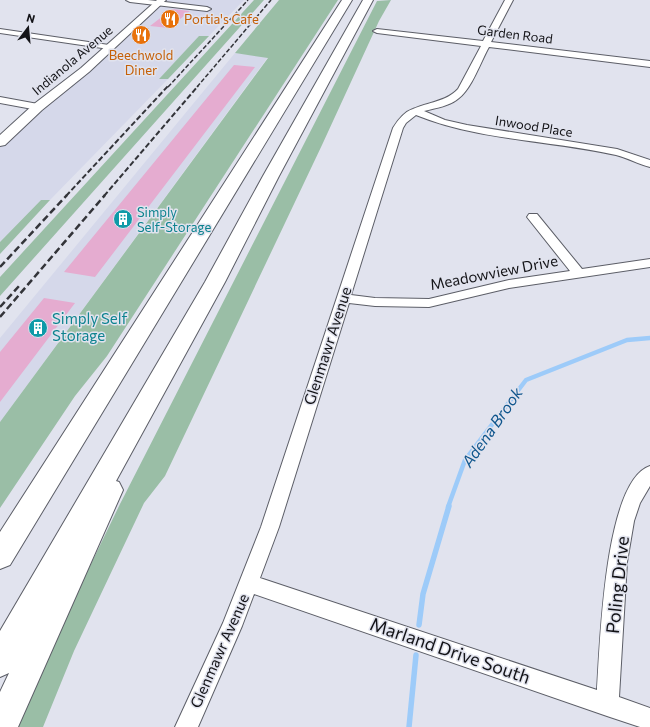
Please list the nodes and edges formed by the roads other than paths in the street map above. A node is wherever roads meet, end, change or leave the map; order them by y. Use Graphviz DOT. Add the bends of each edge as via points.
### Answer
graph roads {
  1 [pos="130,0"];
  2 [pos="347,0"];
  3 [pos="368,0"];
  4 [pos="509,0"];
  5 [pos="160,2"];
  6 [pos="206,9"];
  7 [pos="377,30"];
  8 [pos="0,31"];
  9 [pos="486,44"];
  10 [pos="109,47"];
  11 [pos="650,64"];
  12 [pos="0,100"];
  13 [pos="38,107"];
  14 [pos="415,111"];
  15 [pos="0,142"];
  16 [pos="650,164"];
  17 [pos="533,217"];
  18 [pos="650,263"];
  19 [pos="578,273"];
  20 [pos="344,298"];
  21 [pos="153,390"];
  22 [pos="82,426"];
  23 [pos="650,473"];
  24 [pos="0,540"];
  25 [pos="0,556"];
  26 [pos="250,584"];
  27 [pos="0,661"];
  28 [pos="607,705"];
  29 [pos="650,719"];
  30 [pos="1,727"];
  31 [pos="186,727"];
  1 -- 5 [label="street"];
  2 -- 22 [label="highway"];
  3 -- 21 [label="highway" via="270,176 215,282"];
  4 -- 9 [label="street, Glenmawr Avenue"];
  5 -- 6 [label="street"];
  5 -- 10 [label="main road, Indianola Avenue"];
  7 -- 9 [label="street, Garden Road"];
  8 -- 10 [label="street"];
  9 -- 11 [label="street, Garden Road"];
  9 -- 14 [label="street, Glenmawr Avenue" via="462,90 453,98"];
  10 -- 13 [label="main road, Indianola Avenue" via="85,70"];
  12 -- 13 [label="street"];
  13 -- 15 [label="main road, Indianola Avenue"];
  14 -- 16 [label="street, Inwood Place" via="442,122 467,128 617,152"];
  14 -- 20 [label="street, Glenmawr Avenue" via="402,120 398,128"];
  17 -- 19 [label="street"];
  18 -- 19 [label="street, Meadowview Drive"];
  19 -- 20 [label="street, Meadowview Drive" via="509,284 429,303 374,302"];
  20 -- 26 [label="street, Glenmawr Avenue"];
  21 -- 27 [label="highway"];
  21 -- 30 [label="highway" via="92,533"];
  22 -- 24 [label="highway"];
  22 -- 25 [label="highway"];
  23 -- 28 [label="street, Poling Drive" via="644,479 626,515 618,559"];
  26 -- 28 [label="street, Marland Drive South"];
  26 -- 31 [label="street, Glenmawr Avenue"];
  28 -- 29 [label="street, Marland Drive South"];
}
